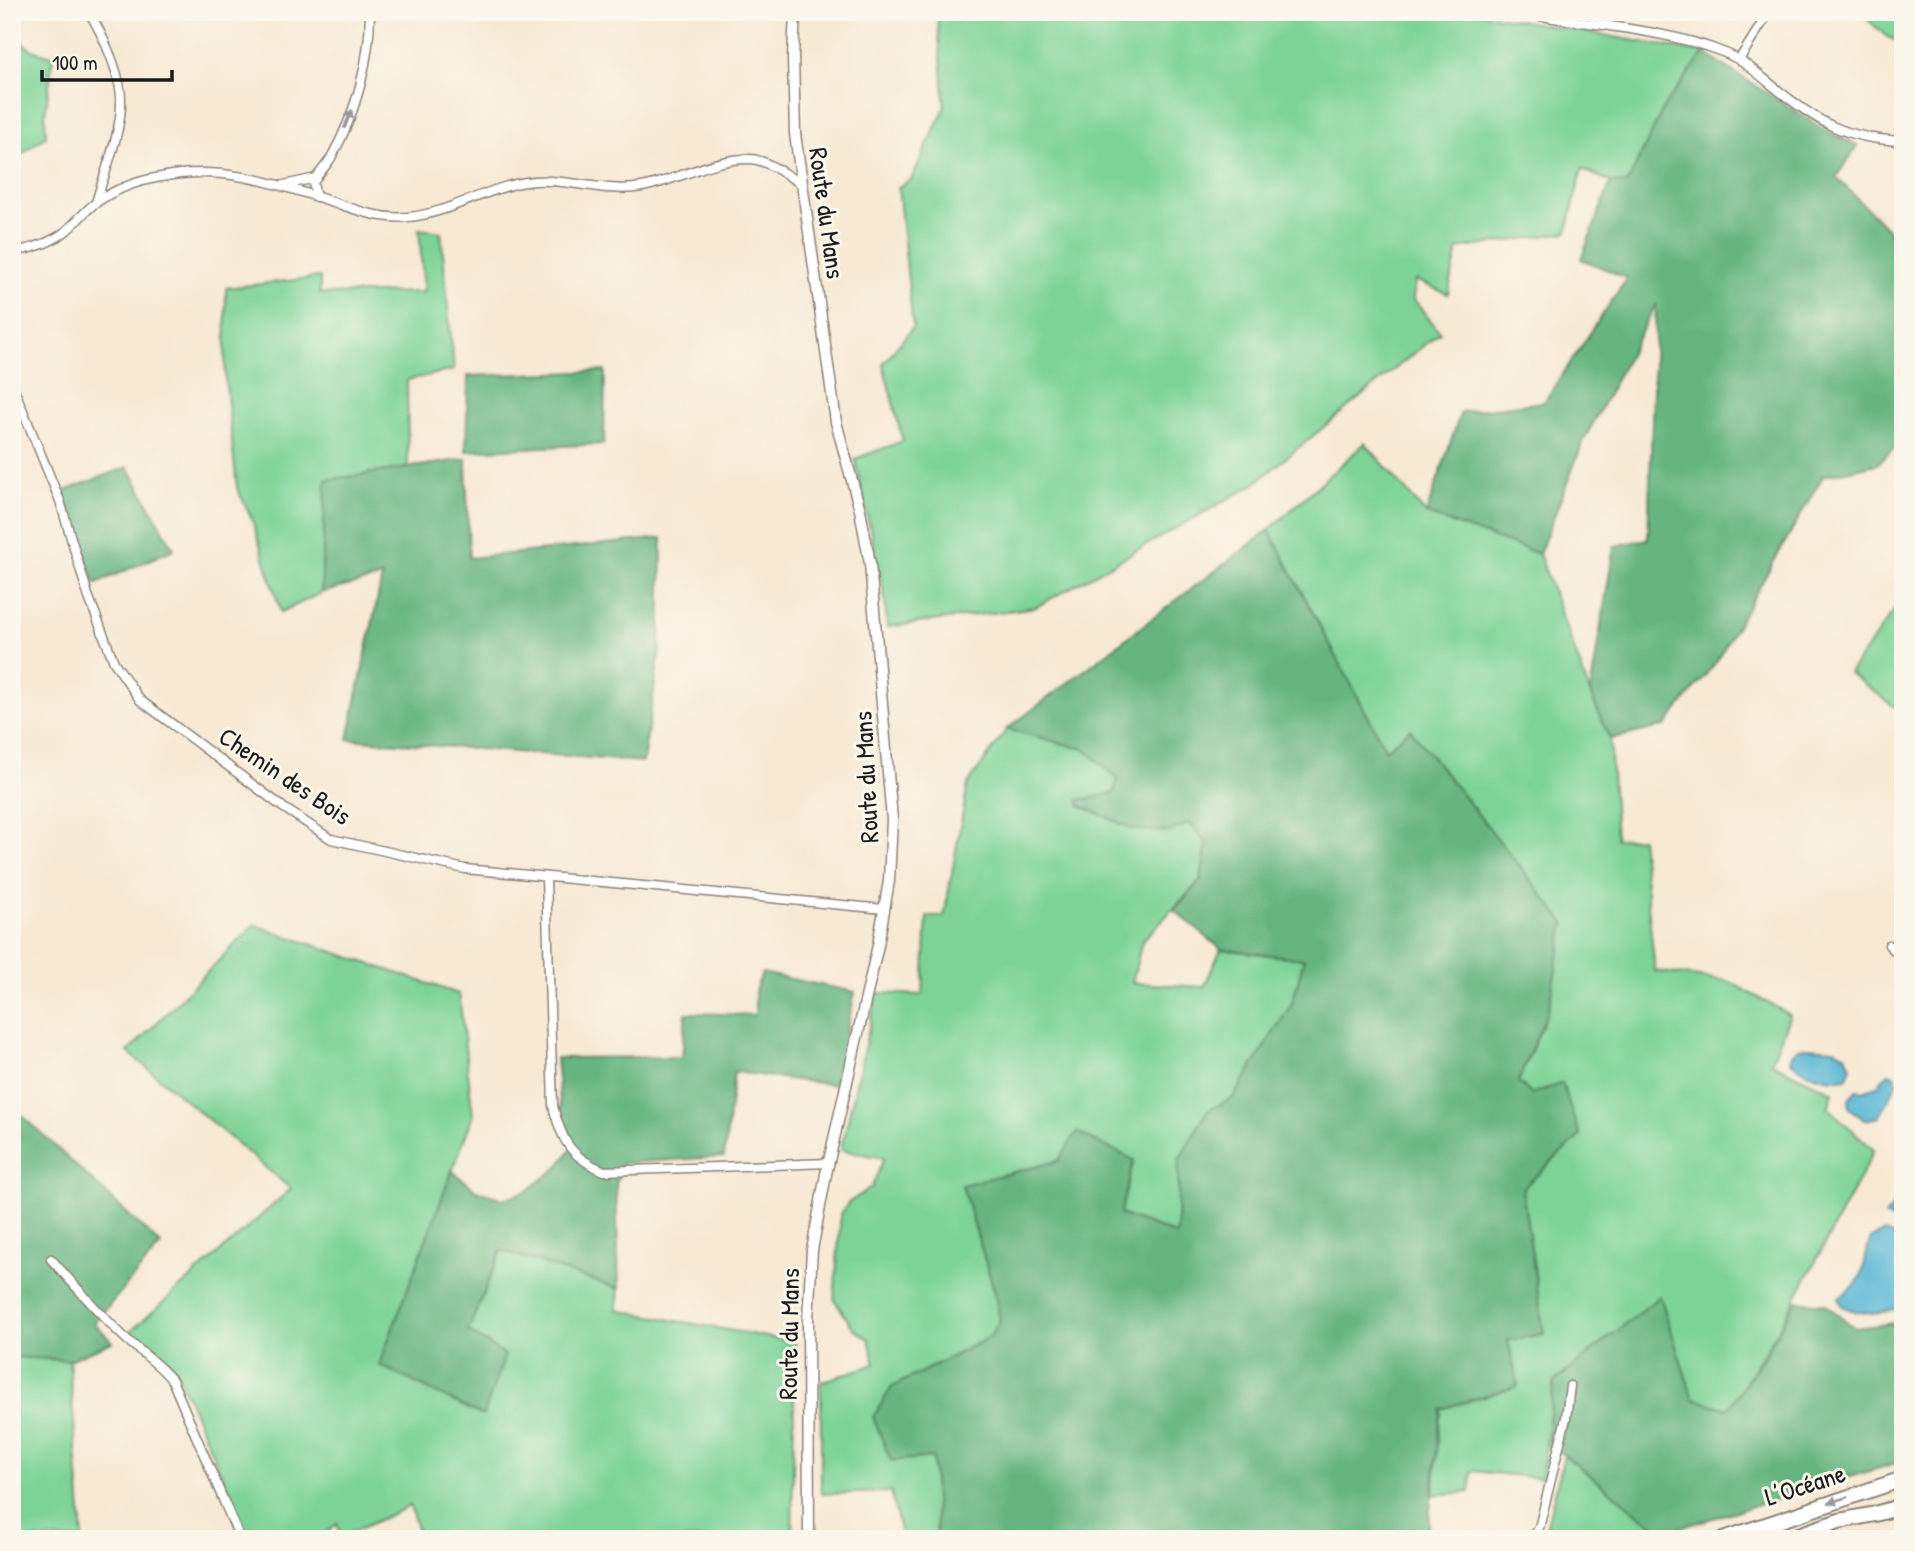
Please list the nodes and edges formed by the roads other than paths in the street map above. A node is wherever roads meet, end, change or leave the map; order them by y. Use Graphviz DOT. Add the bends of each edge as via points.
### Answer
graph roads {
  1 [pos="89,12"];
  2 [pos="370,12"];
  3 [pos="795,12"];
  4 [pos="1515,12"];
  5 [pos="1769,12"];
  6 [pos="1739,60"];
  7 [pos="1903,141"];
  8 [pos="316,178"];
  9 [pos="802,181"];
  10 [pos="281,186"];
  11 [pos="316,197"];
  12 [pos="95,203"];
  13 [pos="12,252"];
  14 [pos="12,384"];
  15 [pos="546,877"];
  16 [pos="884,909"];
  17 [pos="1889,945"];
  18 [pos="1903,959"];
  19 [pos="828,1163"];
  20 [pos="51,1259"];
  21 [pos="1570,1386"];
  22 [pos="1903,1479"];
  23 [pos="1903,1506"];
  24 [pos="1875,1514"];
  25 [pos="240,1539"];
  26 [pos="809,1539"];
  27 [pos="1531,1539"];
  28 [pos="1724,1539"];
  29 [pos="1787,1539"];
  30 [pos="1817,1539"];
  1 -- 12 [label="street" via="119,83 121,103"];
  8 -- 2 [label="street, one-way" via="332,156 352,110 368,51"];
  3 -- 9 [label="street, Route du Mans" via="793,91"];
  4 -- 6 [label="street" via="1681,39"];
  5 -- 6 [label="street"];
  6 -- 7 [label="street" via="1813,117 1843,132"];
  8 -- 10 [label="street"];
  8 -- 11 [label="street"];
  9 -- 11 [label="street" via="765,163 741,159 643,187 603,189 527,182 408,217 383,216"];
  9 -- 16 [label="street, Route du Mans" via="836,422 870,564 892,820"];
  10 -- 11 [label="street"];
  10 -- 12 [label="street" via="239,175 190,173 130,184"];
  12 -- 13 [label="street" via="58,236"];
  14 -- 15 [label="street, Chemin des Bois" via="60,501 114,662 139,700 331,838 465,869"];
  15 -- 16 [label="street, Chemin des Bois"];
  15 -- 19 [label="street" via="553,1106 570,1150 604,1171"];
  16 -- 19 [label="street, Route du Mans"];
  17 -- 18 [label="street"];
  19 -- 26 [label="street, Route du Mans" via="809,1291"];
  20 -- 25 [label="street" via="99,1313 172,1380"];
  21 -- 27 [label="street" via="1539,1528"];
  22 -- 28 [label="highway, L’Océane, one-way"];
  23 -- 24 [label="highway, L’Océane"];
  24 -- 29 [label="highway, L’Océane"];
  24 -- 30 [label="highway"];
}
